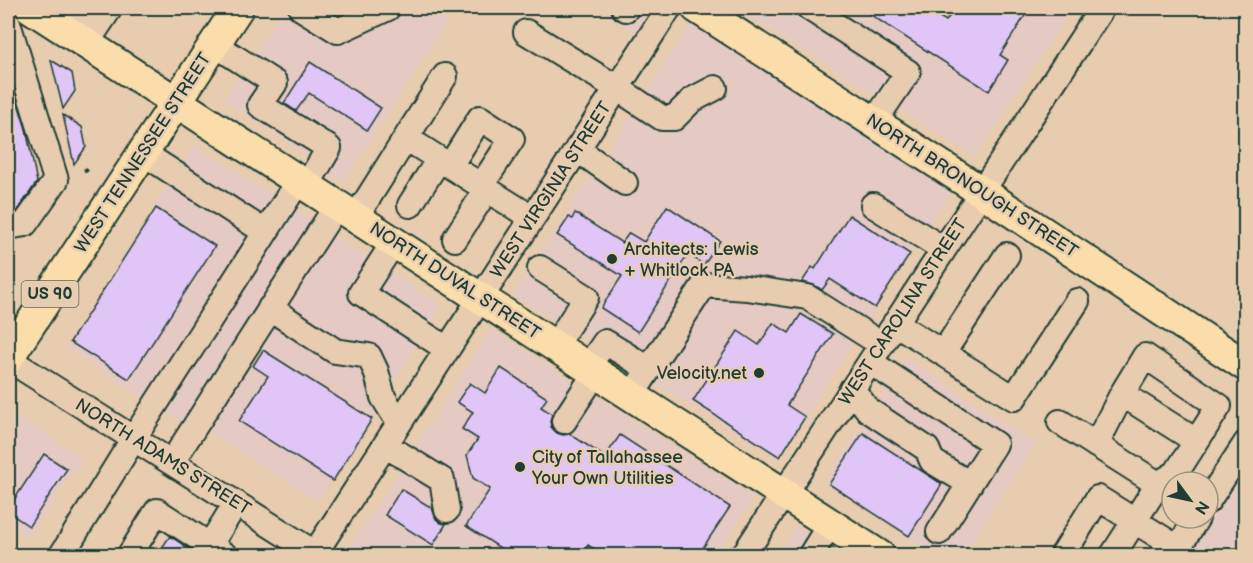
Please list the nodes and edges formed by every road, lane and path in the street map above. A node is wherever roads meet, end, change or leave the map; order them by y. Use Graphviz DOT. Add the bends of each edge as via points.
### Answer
graph roads {
  1 [pos="89,8"];
  2 [pos="110,8"];
  3 [pos="238,8"];
  4 [pos="301,8"];
  5 [pos="388,8"];
  6 [pos="669,8"];
  7 [pos="697,8"];
  8 [pos="809,8"];
  9 [pos="1102,8"];
  10 [pos="19,14"];
  11 [pos="526,32"];
  12 [pos="79,39"];
  13 [pos="214,44"];
  14 [pos="445,76"];
  15 [pos="617,88"];
  16 [pos="715,88"];
  17 [pos="176,103"];
  18 [pos="874,122"];
  19 [pos="406,138"];
  20 [pos="577,149"];
  21 [pos="143,153"];
  22 [pos="445,162"];
  23 [pos="86,168"];
  24 [pos="88,174"];
  25 [pos="303,182"];
  26 [pos="625,183"];
  27 [pos="484,188"];
  28 [pos="982,192"];
  29 [pos="410,205"];
  30 [pos="873,205"];
  31 [pos="346,211"];
  32 [pos="532,218"];
  33 [pos="8,227"];
  34 [pos="266,232"];
  35 [pos="455,239"];
  36 [pos="394,242"];
  37 [pos="943,249"];
  38 [pos="1006,255"];
  39 [pos="540,268"];
  40 [pos="481,298"];
  41 [pos="1077,301"];
  42 [pos="270,308"];
  43 [pos="895,323"];
  44 [pos="555,346"];
  45 [pos="447,349"];
  46 [pos="875,353"];
  47 [pos="943,353"];
  48 [pos="8,359"];
  49 [pos="1245,366"];
  50 [pos="649,369"];
  51 [pos="592,370"];
  52 [pos="852,389"];
  53 [pos="1122,394"];
  54 [pos="632,395"];
  55 [pos="564,421"];
  56 [pos="1060,422"];
  57 [pos="399,423"];
  58 [pos="134,438"];
  59 [pos="1196,441"];
  60 [pos="1245,443"];
  61 [pos="385,445"];
  62 [pos="1096,445"];
  63 [pos="172,462"];
  64 [pos="1220,482"];
  65 [pos="970,484"];
  66 [pos="1158,484"];
  67 [pos="784,494"];
  68 [pos="236,503"];
  69 [pos="447,510"];
  70 [pos="1134,520"];
  71 [pos="830,524"];
  72 [pos="1189,530"];
  73 [pos="939,532"];
  74 [pos="218,550"];
  75 [pos="1175,552"];
  76 [pos="62,555"];
  77 [pos="129,555"];
  78 [pos="316,555"];
  79 [pos="743,555"];
  80 [pos="810,555"];
  81 [pos="880,555"];
  82 [pos="1062,555"];
  83 [pos="1112,555"];
  1 -- 12 [label="street"];
  2 -- 12 [label="street"];
  3 -- 13 [label="main road, WEST TENNESSEE STREET / US 90"];
  4 -- 5 [label="street" via="338,30"];
  6 -- 15 [label="street, WEST VIRGINIA STREET"];
  7 -- 18 [label="main road, NORTH BRONOUGH STREET"];
  8 -- 18 [label="street" via="908,72"];
  9 -- 28 [label="street, WEST CAROLINA STREET"];
  10 -- 12 [label="main road, NORTH DUVAL STREET"];
  10 -- 33 [label="street" via="56,180 26,224"];
  11 -- 15 [label="street"];
  12 -- 17 [label="main road, NORTH DUVAL STREET"];
  13 -- 17 [label="main road, WEST TENNESSEE STREET / US 90"];
  13 -- 25 [label="street" via="275,83 261,105 329,148"];
  14 -- 19 [label="street"];
  15 -- 16 [label="street" via="662,118 674,118 692,100"];
  15 -- 20 [label="street, WEST VIRGINIA STREET"];
  17 -- 21 [label="main road, WEST TENNESSEE STREET / US 90"];
  17 -- 25 [label="main road, NORTH DUVAL STREET"];
  18 -- 28 [label="main road, NORTH BRONOUGH STREET"];
  19 -- 22 [label="street"];
  19 -- 31 [label="street"];
  20 -- 26 [label="street"];
  20 -- 32 [label="street, WEST VIRGINIA STREET"];
  21 -- 34 [label="street"];
  21 -- 48 [label="main road, WEST TENNESSEE STREET / US 90"];
  22 -- 27 [label="street"];
  22 -- 27 [label="street" via="480,118 512,139"];
  22 -- 29 [label="street"];
  23 -- 24 [label="path"];
  25 -- 31 [label="main road, NORTH DUVAL STREET"];
  25 -- 34 [label="street"];
  27 -- 32 [label="street"];
  27 -- 35 [label="street"];
  28 -- 37 [label="street, WEST CAROLINA STREET"];
  28 -- 49 [label="main road, NORTH BRONOUGH STREET"];
  30 -- 37 [label="street"];
  31 -- 36 [label="main road, NORTH DUVAL STREET"];
  31 -- 42 [label="street"];
  32 -- 40 [label="street, WEST VIRGINIA STREET"];
  34 -- 58 [label="street"];
  36 -- 40 [label="main road, NORTH DUVAL STREET"];
  36 -- 45 [label="street" via="361,293"];
  37 -- 43 [label="street, WEST CAROLINA STREET"];
  38 -- 47 [label="street"];
  39 -- 44 [label="street" via="586,297"];
  40 -- 44 [label="main road, NORTH DUVAL STREET"];
  40 -- 45 [label="street, WEST VIRGINIA STREET"];
  41 -- 47 [label="street" via="1014,398"];
  42 -- 57 [label="street" via="335,351 369,356 383,397"];
  42 -- 63 [label="street"];
  43 -- 46 [label="street, WEST CAROLINA STREET"];
  43 -- 47 [label="street"];
  44 -- 51 [label="main road, NORTH DUVAL STREET"];
  45 -- 57 [label="street, WEST VIRGINIA STREET"];
  46 -- 50 [label="street" via="807,297 704,285"];
  46 -- 52 [label="street, WEST CAROLINA STREET"];
  46 -- 65 [label="street" via="995,444"];
  48 -- 58 [label="street, NORTH ADAMS STREET"];
  50 -- 51 [label="street" via="605,342"];
  50 -- 54 [label="street"];
  51 -- 54 [label="main road, NORTH DUVAL STREET"];
  51 -- 55 [label="street"];
  52 -- 65 [label="street" via="868,410 927,449 932,461"];
  52 -- 67 [label="street, WEST CAROLINA STREET"];
  53 -- 59 [label="street"];
  53 -- 59 [label="street" via="1145,356 1219,406"];
  53 -- 62 [label="street"];
  54 -- 67 [label="main road, NORTH DUVAL STREET"];
  56 -- 62 [label="street"];
  57 -- 61 [label="street, WEST VIRGINIA STREET"];
  58 -- 63 [label="street, NORTH ADAMS STREET"];
  58 -- 76 [label="street"];
  59 -- 66 [label="street" via="1176,473"];
  60 -- 64 [label="street"];
  61 -- 69 [label="street" via="442,480"];
  61 -- 78 [label="street, WEST VIRGINIA STREET"];
  62 -- 66 [label="street"];
  63 -- 68 [label="street, NORTH ADAMS STREET"];
  65 -- 73 [label="street"];
  66 -- 70 [label="street"];
  67 -- 71 [label="main road, NORTH DUVAL STREET"];
  67 -- 79 [label="street, WEST CAROLINA STREET"];
  68 -- 74 [label="street"];
  68 -- 78 [label="street, NORTH ADAMS STREET"];
  70 -- 75 [label="street"];
  70 -- 82 [label="street" via="1098,498"];
  70 -- 83 [label="street"];
  71 -- 80 [label="street"];
  71 -- 81 [label="main road, NORTH DUVAL STREET"];
  72 -- 75 [label="street"];
  74 -- 77 [label="street" via="157,511"];
}
